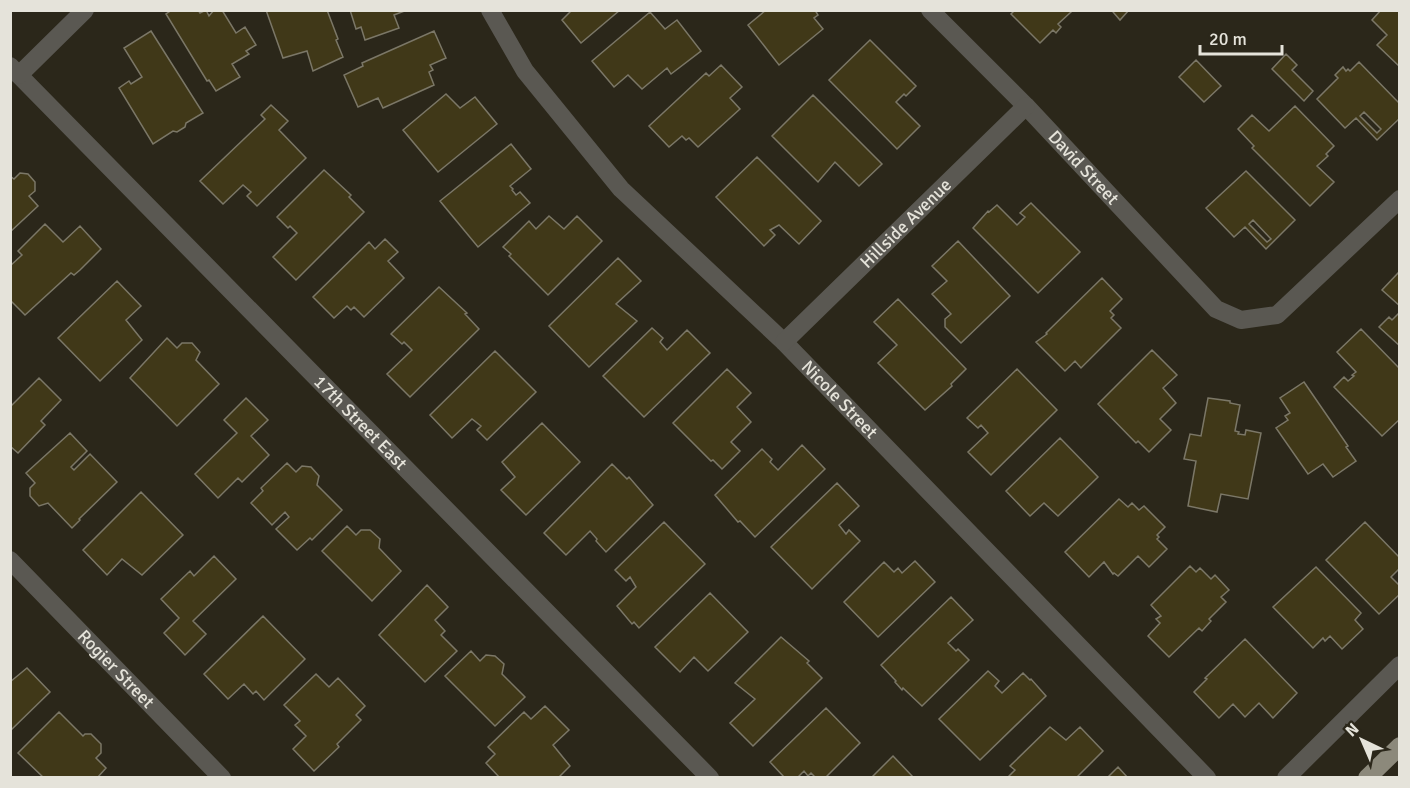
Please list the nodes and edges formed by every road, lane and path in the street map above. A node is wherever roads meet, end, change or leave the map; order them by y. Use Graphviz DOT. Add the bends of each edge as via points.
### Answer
graph roads {
  1 [pos="85,10"];
  2 [pos="490,10"];
  3 [pos="930,10"];
  4 [pos="15,71"];
  5 [pos="1026,106"];
  6 [pos="1400,200"];
  7 [pos="784,342"];
  8 [pos="10,560"];
  9 [pos="1400,665"];
  10 [pos="1400,746"];
  11 [pos="222,777"];
  12 [pos="710,777"];
  13 [pos="1207,777"];
  14 [pos="1286,777"];
  15 [pos="1367,777"];
  1 -- 4 [label="street"];
  2 -- 7 [label="street, Nicole Street" via="525,71 621,189"];
  3 -- 5 [label="street, David Street"];
  4 -- 12 [label="street, 17th Street East"];
  5 -- 6 [label="street, David Street" via="1216,309 1241,320 1277,315"];
  5 -- 7 [label="street, Hillside Avenue"];
  7 -- 13 [label="street, Nicole Street"];
  8 -- 11 [label="street, Rogier Street"];
  9 -- 14 [label="street"];
  10 -- 15 [label="main road"];
}
